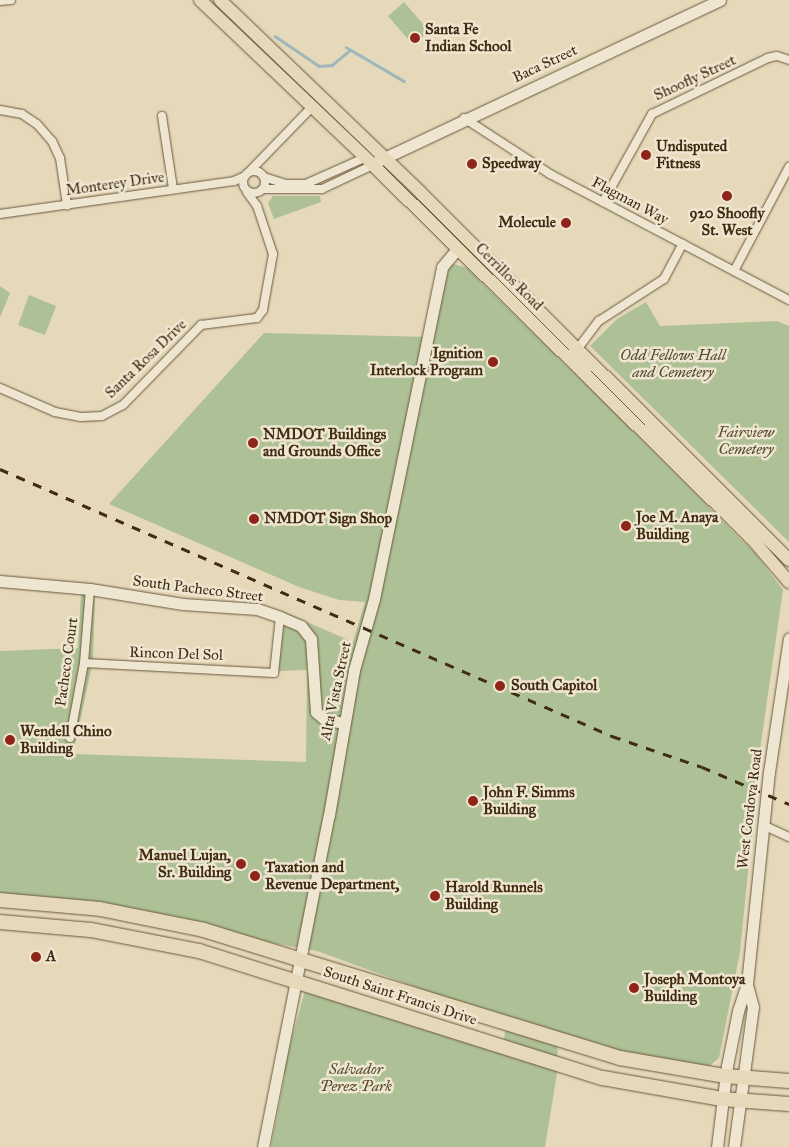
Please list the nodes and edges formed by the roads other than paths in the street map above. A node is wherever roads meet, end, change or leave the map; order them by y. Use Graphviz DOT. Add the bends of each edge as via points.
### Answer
graph roads {
  1 [pos="11,0"];
  2 [pos="200,0"];
  3 [pos="220,0"];
  4 [pos="720,0"];
  5 [pos="0,2"];
  6 [pos="789,60"];
  7 [pos="312,107"];
  8 [pos="0,110"];
  9 [pos="162,116"];
  10 [pos="464,118"];
  11 [pos="383,156"];
  12 [pos="259,160"];
  13 [pos="368,162"];
  14 [pos="789,167"];
  15 [pos="247,174"];
  16 [pos="263,175"];
  17 [pos="234,181"];
  18 [pos="173,189"];
  19 [pos="246,189"];
  20 [pos="262,191"];
  21 [pos="602,202"];
  22 [pos="68,205"];
  23 [pos="258,206"];
  24 [pos="0,214"];
  25 [pos="683,244"];
  26 [pos="457,249"];
  27 [pos="734,271"];
  28 [pos="789,300"];
  29 [pos="576,347"];
  30 [pos="575,365"];
  31 [pos="0,388"];
  32 [pos="789,560"];
  33 [pos="0,581"];
  34 [pos="789,582"];
  35 [pos="90,589"];
  36 [pos="280,616"];
  37 [pos="789,638"];
  38 [pos="84,663"];
  39 [pos="343,723"];
  40 [pos="70,738"];
  41 [pos="763,825"];
  42 [pos="789,837"];
  43 [pos="0,900"];
  44 [pos="0,922"];
  45 [pos="298,958"];
  46 [pos="294,979"];
  47 [pos="747,984"];
  48 [pos="726,1076"];
  49 [pos="742,1078"];
  50 [pos="789,1081"];
  51 [pos="722,1099"];
  52 [pos="740,1101"];
  53 [pos="789,1104"];
  54 [pos="263,1147"];
  55 [pos="717,1147"];
  56 [pos="734,1147"];
  1 -- 5 [label="street"];
  2 -- 7 [label="main road, Cerrillos Road"];
  3 -- 11 [label="main road, Cerrillos Road"];
  4 -- 10 [label="street, Baca Street"];
  6 -- 21 [label="street, Shoofly Street" via="777,56 768,58 652,114"];
  7 -- 12 [label="street, Monterey Drive"];
  7 -- 13 [label="main road, Cerrillos Road"];
  8 -- 22 [label="street" via="22,114 37,124 52,141 60,158"];
  9 -- 18 [label="street"];
  10 -- 11 [label="street, Baca Street"];
  10 -- 21 [label="street, Flagman Way" via="554,176"];
  11 -- 13 [label="street, Baca Street"];
  11 -- 29 [label="main road, Cerrillos Road"];
  12 -- 15 [label="street, Monterey Drive"];
  12 -- 16 [label="street"];
  13 -- 16 [label="street, Monterey Drive" via="306,184 286,184"];
  13 -- 20 [label="street" via="322,189"];
  13 -- 26 [label="main road, Cerrillos Road"];
  14 -- 27 [label="street"];
  15 -- 16 [label="street, Monterey Drive"];
  15 -- 17 [label="street, Monterey Drive"];
  15 -- 19 [label="street"];
  16 -- 20 [label="street"];
  17 -- 18 [label="street, Monterey Drive"];
  17 -- 19 [label="street"];
  18 -- 22 [label="street, Monterey Drive"];
  19 -- 20 [label="street"];
  19 -- 23 [label="street"];
  20 -- 23 [label="street"];
  21 -- 25 [label="street, Flagman Way"];
  22 -- 24 [label="street, Monterey Drive"];
  23 -- 31 [label="street, Santa Rosa Drive" via="273,254 263,310 257,318 201,325 123,405 102,416 82,417 55,412"];
  25 -- 27 [label="street, Flagman Way"];
  25 -- 29 [label="street" via="664,279 599,321"];
  26 -- 30 [label="main road, Cerrillos Road"];
  26 -- 39 [label="street, Alta Vista Street" via="442,267 374,598 358,651"];
  27 -- 28 [label="street, Flagman Way"];
  29 -- 30 [label="street"];
  29 -- 32 [label="main road, Cerrillos Road"];
  30 -- 34 [label="main road, Cerrillos Road" via="752,539"];
  33 -- 35 [label="street, South Pacheco Street"];
  35 -- 36 [label="street, South Pacheco Street" via="155,600 257,609"];
  35 -- 38 [label="street, Pacheco Court"];
  36 -- 38 [label="street, Rincon Del Sol" via="277,668 274,672"];
  36 -- 39 [label="street, South Pacheco Street" via="301,626 311,639 316,712 324,719"];
  37 -- 41 [label="street, West Cordova Road"];
  38 -- 40 [label="street, Pacheco Court"];
  39 -- 45 [label="street, Alta Vista Street" via="329,815"];
  41 -- 42 [label="street"];
  41 -- 47 [label="street, West Cordova Road"];
  43 -- 45 [label="highway, South Saint Francis Drive" via="100,909 166,921"];
  44 -- 46 [label="highway, South Saint Francis Drive" via="135,938 199,951"];
  45 -- 46 [label="street, Alta Vista Street"];
  45 -- 48 [label="highway, South Saint Francis Drive" via="576,1046 649,1064"];
  46 -- 51 [label="highway, South Saint Francis Drive" via="603,1078"];
  46 -- 54 [label="street, Alta Vista Street"];
  47 -- 48 [label="street, West Cordova Road" via="738,1011"];
  47 -- 49 [label="street, West Cordova Road" via="752,1007"];
  48 -- 49 [label="highway, South Saint Francis Drive"];
  48 -- 51 [label="street, West Cordova Road"];
  49 -- 50 [label="highway, South Saint Francis Drive"];
  49 -- 52 [label="street, West Cordova Road"];
  51 -- 52 [label="highway, South Saint Francis Drive"];
  51 -- 55 [label="street, West Cordova Road"];
  52 -- 53 [label="highway, South Saint Francis Drive"];
  52 -- 56 [label="street, West Cordova Road"];
}
